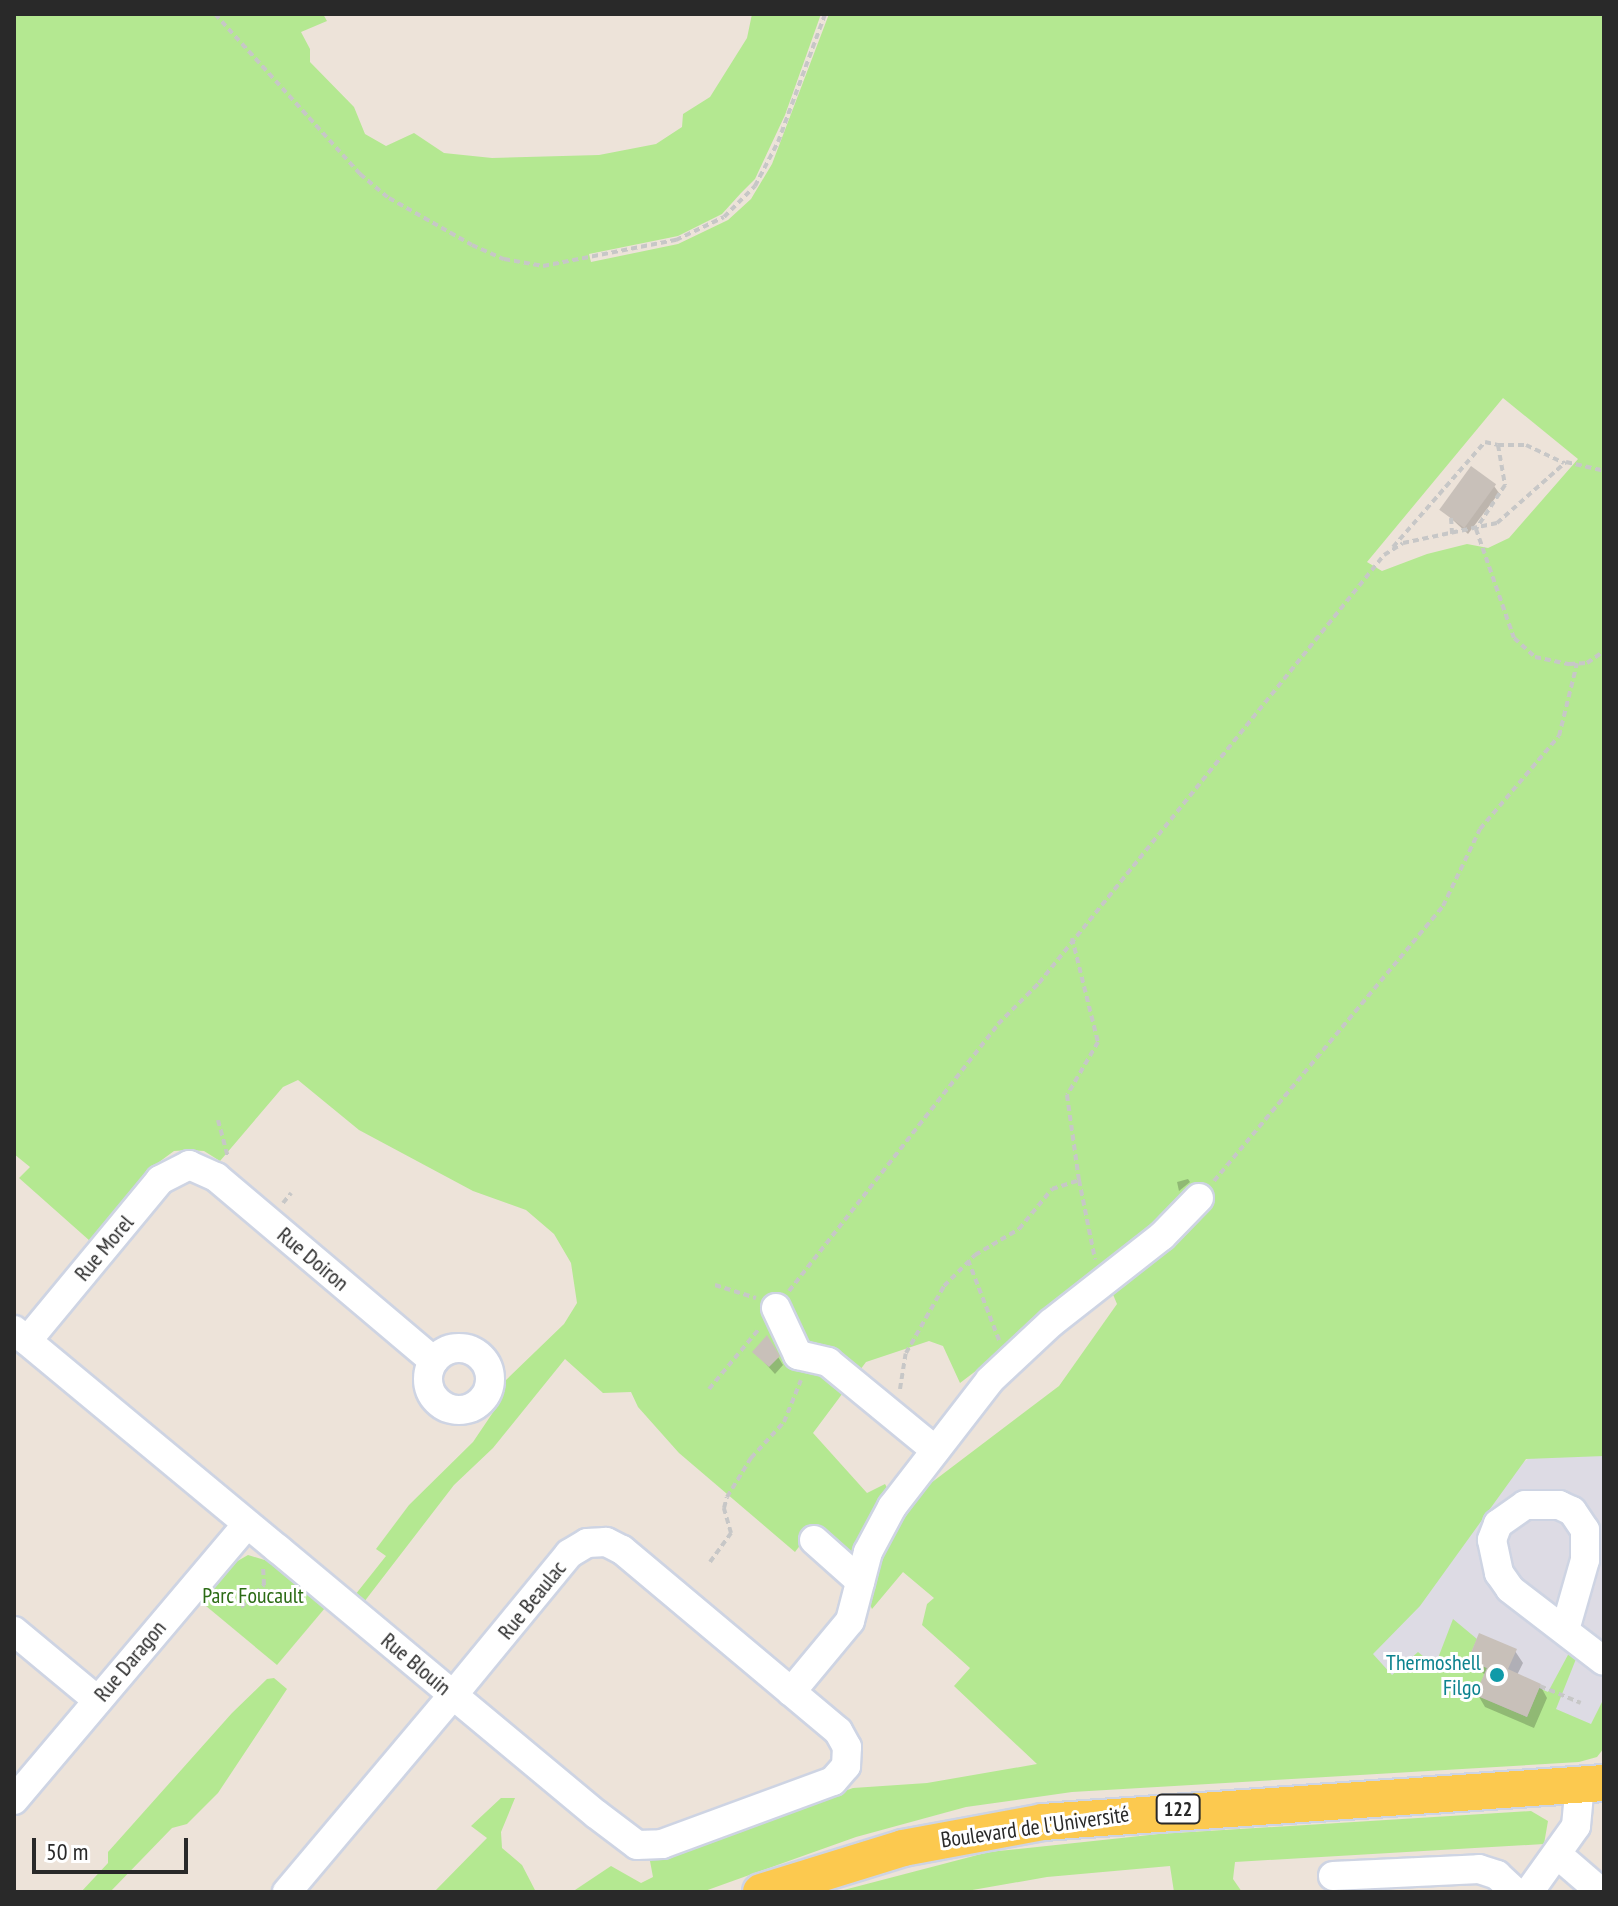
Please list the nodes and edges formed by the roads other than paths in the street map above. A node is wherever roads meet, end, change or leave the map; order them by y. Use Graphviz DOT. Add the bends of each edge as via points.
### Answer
graph roads {
  1 [pos="189,1165"];
  2 [pos="1199,1198"];
  3 [pos="776,1308"];
  4 [pos="20,1336"];
  5 [pos="434,1361"];
  6 [pos="935,1450"];
  7 [pos="247,1524"];
  8 [pos="814,1540"];
  9 [pos="860,1581"];
  10 [pos="1565,1630"];
  11 [pos="14,1631"];
  12 [pos="1604,1661"];
  13 [pos="791,1692"];
  14 [pos="453,1695"];
  15 [pos="97,1700"];
  16 [pos="848,1758"];
  17 [pos="1592,1784"];
  18 [pos="14,1800"];
  19 [pos="1558,1855"];
  20 [pos="1355,1882"];
  21 [pos="1602,1888"];
  22 [pos="287,1892"];
  23 [pos="761,1892"];
  24 [pos="1515,1892"];
  25 [pos="1529,1892"];
  1 -- 4 [label="street, Rue Morel" via="160,1180"];
  1 -- 5 [label="street, Rue Doiron" via="216,1177"];
  2 -- 6 [label="street" via="1101,1287 1007,1362"];
  3 -- 6 [label="street" via="792,1347 805,1358 828,1362"];
  4 -- 7 [label="street, Rue Blouin"];
  6 -- 9 [label="street" via="885,1518"];
  7 -- 14 [label="street, Rue Blouin"];
  7 -- 15 [label="street, Rue Daragon"];
  8 -- 9 [label="street"];
  9 -- 13 [label="street" via="846,1627"];
  10 -- 12 [label="street"];
  11 -- 15 [label="street"];
  13 -- 14 [label="street, Rue Beaulac" via="622,1550 596,1541 569,1554"];
  13 -- 16 [label="street, Rue Beaulac" via="838,1731"];
  14 -- 16 [label="street, Rue Blouin" via="629,1841 644,1847 833,1781"];
  14 -- 22 [label="street, Rue Beaulac"];
  15 -- 18 [label="street, Rue Daragon"];
  17 -- 19 [label="street"];
  17 -- 23 [label="main road, Boulevard de l'Université / 122" via="1043,1822 903,1848"];
  19 -- 21 [label="street"];
  19 -- 25 [label="street"];
  20 -- 24 [label="street" via="1479,1869 1497,1875"];
}
